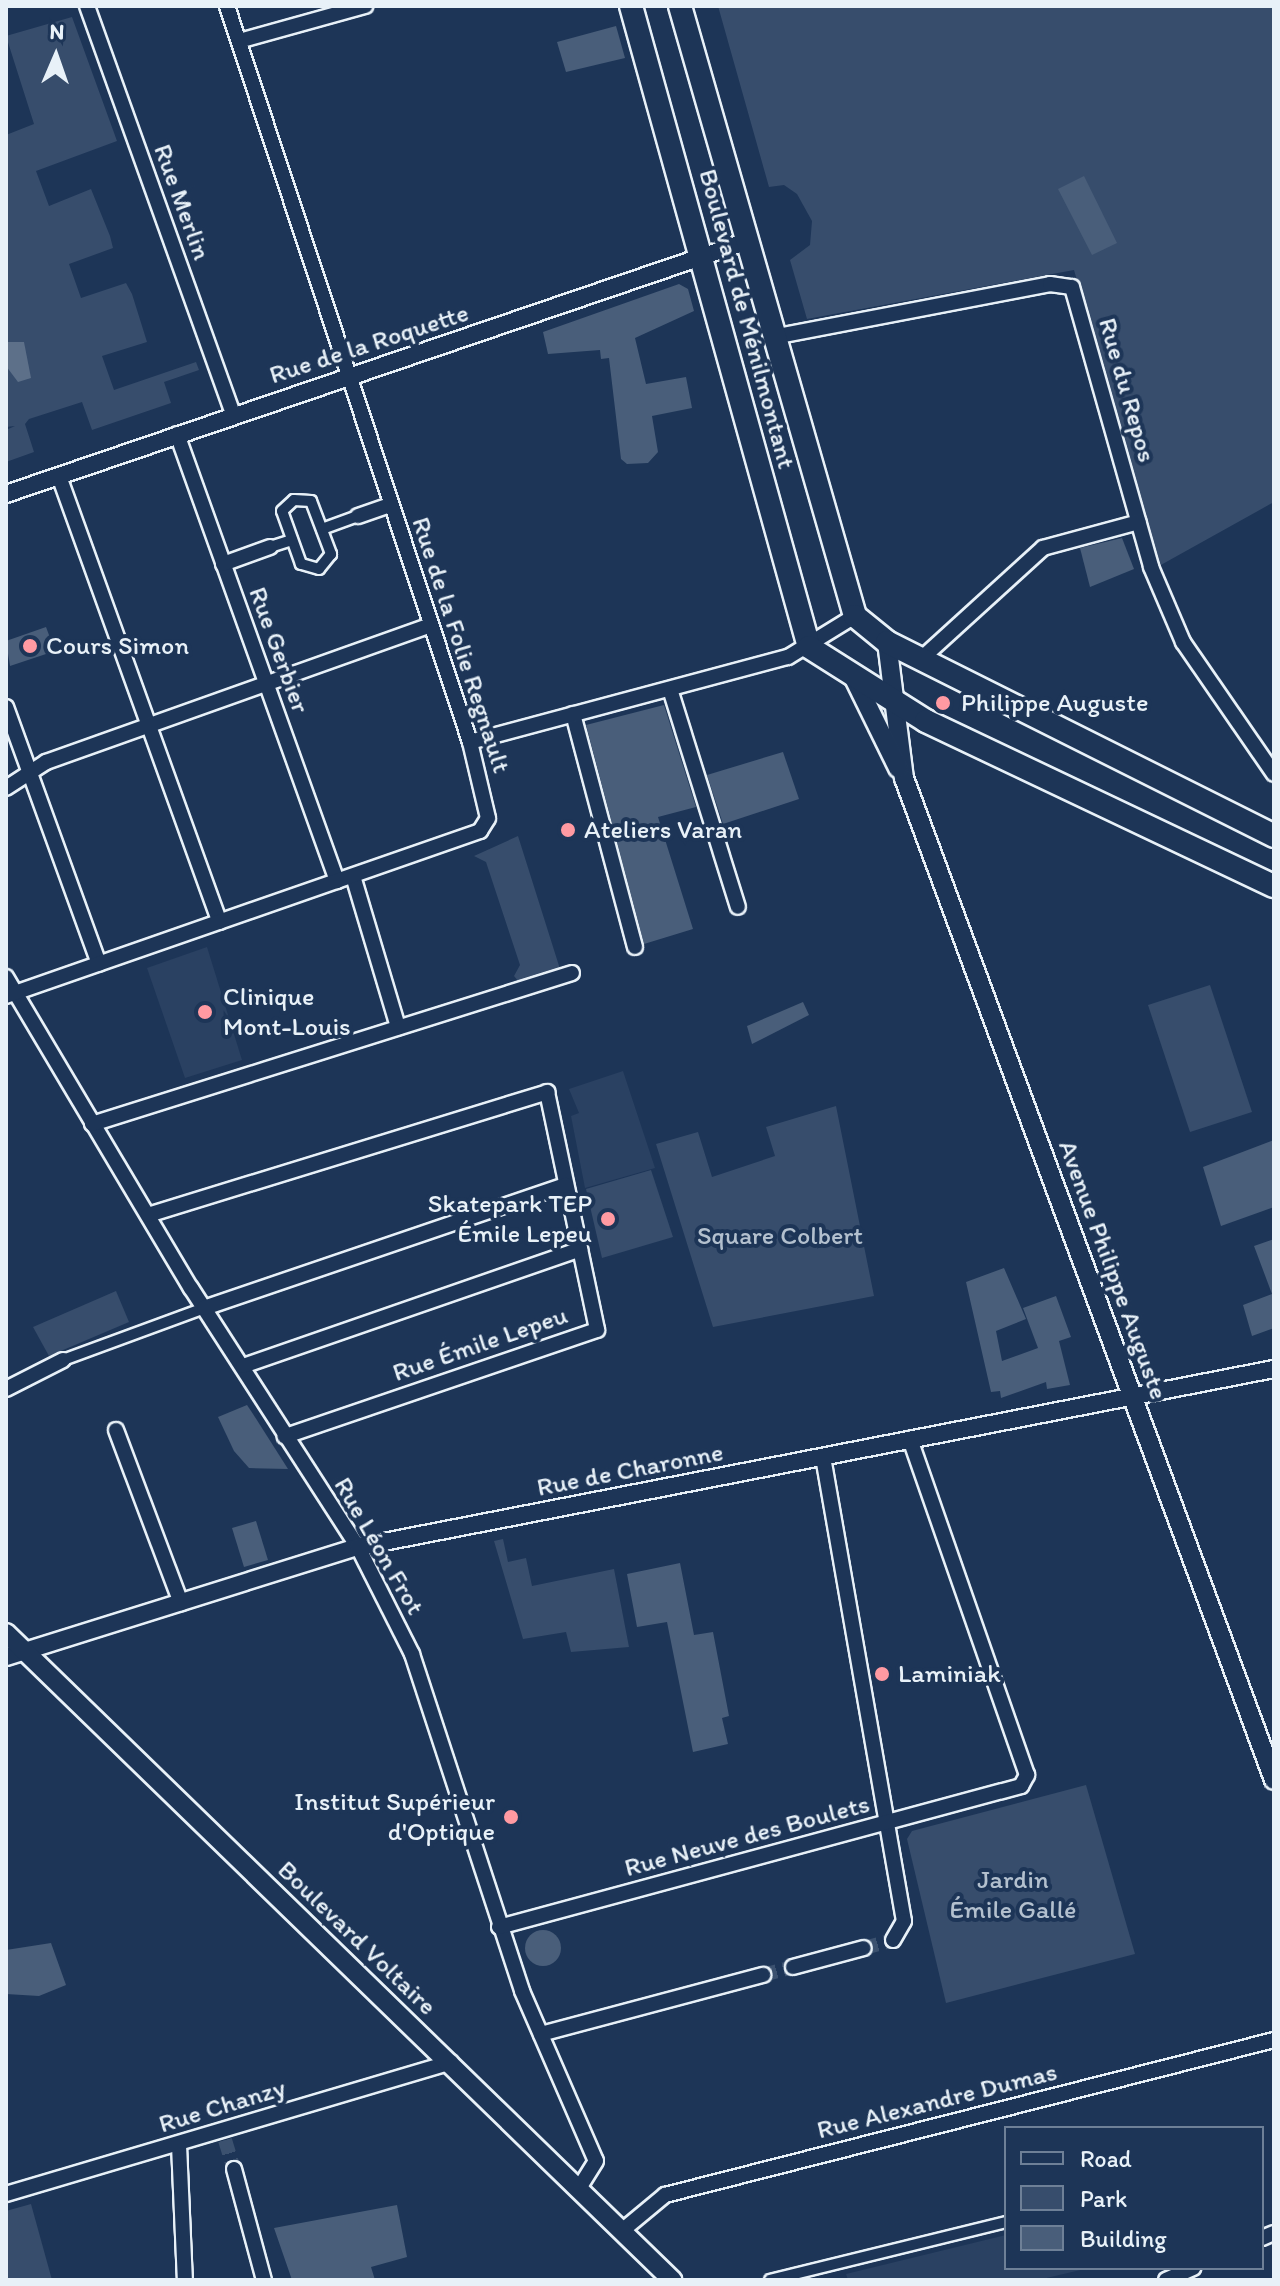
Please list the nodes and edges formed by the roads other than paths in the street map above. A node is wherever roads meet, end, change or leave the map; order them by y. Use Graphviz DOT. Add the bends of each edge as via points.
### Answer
graph roads {
  1 [pos="87,6"];
  2 [pos="227,6"];
  3 [pos="365,6"];
  4 [pos="631,6"];
  5 [pos="680,6"];
  6 [pos="239,41"];
  7 [pos="748,241"];
  8 [pos="702,255"];
  9 [pos="773,337"];
  10 [pos="349,376"];
  11 [pos="233,414"];
  12 [pos="177,434"];
  13 [pos="59,476"];
  14 [pos="6,494"];
  15 [pos="390,505"];
  16 [pos="358,516"];
  17 [pos="1139,522"];
  18 [pos="322,529"];
  19 [pos="292,540"];
  20 [pos="270,547"];
  21 [pos="223,564"];
  22 [pos="855,616"];
  23 [pos="430,625"];
  24 [pos="887,642"];
  25 [pos="809,647"];
  26 [pos="921,659"];
  27 [pos="852,674"];
  28 [pos="266,684"];
  29 [pos="670,689"];
  30 [pos="893,696"];
  31 [pos="6,707"];
  32 [pos="573,714"];
  33 [pos="147,726"];
  34 [pos="470,742"];
  35 [pos="29,772"];
  36 [pos="1274,774"];
  37 [pos="904,778"];
  38 [pos="6,788"];
  39 [pos="1273,833"];
  40 [pos="353,876"];
  41 [pos="337,881"];
  42 [pos="1274,886"];
  43 [pos="738,907"];
  44 [pos="220,922"];
  45 [pos="635,947"];
  46 [pos="99,964"];
  47 [pos="572,973"];
  48 [pos="6,977"];
  49 [pos="11,995"];
  50 [pos="398,1027"];
  51 [pos="92,1124"];
  52 [pos="566,1185"];
  53 [pos="148,1215"];
  54 [pos="580,1249"];
  55 [pos="204,1308"];
  56 [pos="63,1360"];
  57 [pos="243,1366"];
  58 [pos="1274,1369"];
  59 [pos="6,1389"];
  60 [pos="1133,1397"];
  61 [pos="116,1430"];
  62 [pos="285,1436"];
  63 [pos="910,1439"];
  64 [pos="823,1457"];
  65 [pos="358,1547"];
  66 [pos="181,1603"];
  67 [pos="6,1633"];
  68 [pos="25,1652"];
  69 [pos="6,1657"];
  70 [pos="1274,1780"];
  71 [pos="887,1823"];
  72 [pos="499,1927"];
  73 [pos="893,1940"];
  74 [pos="864,1948"];
  75 [pos="793,1967"];
  76 [pos="763,1975"];
  77 [pos="541,2034"];
  78 [pos="1274,2040"];
  79 [pos="451,2062"];
  80 [pos="179,2145"];
  81 [pos="234,2169"];
  82 [pos="580,2187"];
  83 [pos="6,2194"];
  84 [pos="1004,2222"];
  85 [pos="623,2230"];
  86 [pos="1188,2270"];
  87 [pos="185,2280"];
  88 [pos="264,2280"];
  89 [pos="672,2280"];
  90 [pos="770,2280"];
  91 [pos="1166,2280"];
  1 -- 11 [label="street, Rue Merlin"];
  2 -- 6 [label="street, Rue de la Folie Regnault"];
  3 -- 6 [label="street"];
  4 -- 8 [label="main road, Boulevard de Ménilmontant"];
  5 -- 7 [label="main road, Boulevard de Ménilmontant"];
  6 -- 10 [label="street, Rue de la Folie Regnault"];
  7 -- 8 [label="street, Rue de la Roquette"];
  7 -- 9 [label="main road, Boulevard de Ménilmontant"];
  8 -- 10 [label="street, Rue de la Roquette"];
  8 -- 25 [label="main road, Boulevard de Ménilmontant"];
  9 -- 17 [label="street, Rue du Repos" via="1067,285 1075,293"];
  9 -- 22 [label="main road, Boulevard de Ménilmontant"];
  10 -- 11 [label="street, Rue de la Roquette"];
  10 -- 15 [label="street, Rue de la Folie Regnault"];
  11 -- 12 [label="street, Rue de la Roquette"];
  12 -- 13 [label="street, Rue de la Roquette"];
  12 -- 21 [label="street, Rue Gerbier"];
  13 -- 14 [label="street, Rue de la Roquette"];
  13 -- 33 [label="street"];
  15 -- 16 [label="street"];
  15 -- 23 [label="street, Rue de la Folie Regnault"];
  16 -- 18 [label="street"];
  17 -- 26 [label="street" via="1043,548"];
  17 -- 36 [label="street, Rue du Repos" via="1183,642"];
  18 -- 19 [label="street" via="331,554 319,569 301,564"];
  18 -- 19 [label="street" via="311,501 294,500 282,511"];
  19 -- 20 [label="street"];
  20 -- 21 [label="street"];
  21 -- 28 [label="street, Rue Gerbier"];
  22 -- 24 [label="main road"];
  22 -- 25 [label="street"];
  23 -- 28 [label="street"];
  23 -- 34 [label="street, Rue de la Folie Regnault"];
  24 -- 26 [label="main road"];
  24 -- 30 [label="main road, Avenue Philippe Auguste"];
  25 -- 27 [label="main road"];
  25 -- 29 [label="street"];
  26 -- 39 [label="main road"];
  27 -- 30 [label="main road"];
  27 -- 37 [label="main road, Avenue Philippe Auguste"];
  28 -- 33 [label="street"];
  28 -- 41 [label="street, Rue Gerbier"];
  29 -- 32 [label="street"];
  29 -- 43 [label="street"];
  30 -- 37 [label="main road, Avenue Philippe Auguste"];
  30 -- 42 [label="main road" via="926,721"];
  31 -- 35 [label="street"];
  32 -- 34 [label="street"];
  32 -- 45 [label="street"];
  33 -- 35 [label="street"];
  33 -- 44 [label="street"];
  34 -- 40 [label="street, Rue de la Folie Regnault" via="487,805 480,831"];
  35 -- 38 [label="street"];
  35 -- 46 [label="street"];
  37 -- 60 [label="main road, Avenue Philippe Auguste"];
  40 -- 41 [label="street, Rue de la Folie Regnault"];
  40 -- 50 [label="street"];
  41 -- 44 [label="street, Rue de la Folie Regnault"];
  44 -- 46 [label="street, Rue de la Folie Regnault"];
  46 -- 49 [label="street, Rue de la Folie Regnault"];
  47 -- 50 [label="street"];
  48 -- 49 [label="street, Rue Léon Frot"];
  49 -- 51 [label="street, Rue Léon Frot"];
  50 -- 51 [label="street"];
  51 -- 53 [label="street, Rue Léon Frot"];
  52 -- 53 [label="street, Rue Émile Lepeu" via="547,1092"];
  52 -- 54 [label="street, Rue Émile Lepeu"];
  52 -- 55 [label="street"];
  53 -- 55 [label="street, Rue Léon Frot"];
  54 -- 57 [label="street"];
  54 -- 62 [label="street, Rue Émile Lepeu" via="597,1330"];
  55 -- 56 [label="street"];
  55 -- 57 [label="street, Rue Léon Frot"];
  56 -- 59 [label="street"];
  57 -- 62 [label="street, Rue Léon Frot"];
  58 -- 60 [label="street, Rue de Charonne"];
  60 -- 63 [label="street, Rue de Charonne"];
  60 -- 70 [label="main road, Avenue Philippe Auguste"];
  61 -- 66 [label="street"];
  62 -- 65 [label="street, Rue Léon Frot"];
  63 -- 64 [label="street, Rue de Charonne"];
  63 -- 71 [label="street, Rue Neuve des Boulets" via="1027,1775 1021,1786"];
  64 -- 65 [label="street, Rue de Charonne"];
  64 -- 71 [label="street"];
  65 -- 66 [label="street, Rue de Charonne"];
  65 -- 72 [label="street, Rue Léon Frot" via="412,1654"];
  66 -- 68 [label="street, Rue de Charonne"];
  67 -- 68 [label="main road, Boulevard Voltaire"];
  68 -- 69 [label="street, Rue de Charonne"];
  68 -- 79 [label="main road, Boulevard Voltaire"];
  71 -- 72 [label="street, Rue Neuve des Boulets"];
  71 -- 73 [label="street" via="904,1921"];
  72 -- 77 [label="street, Rue Léon Frot"];
  74 -- 75 [label="street"];
  76 -- 77 [label="street"];
  77 -- 82 [label="street, Rue Léon Frot" via="596,2161"];
  78 -- 85 [label="street, Rue Alexandre Dumas" via="665,2195"];
  79 -- 80 [label="street, Rue Chanzy"];
  79 -- 82 [label="main road, Boulevard Voltaire"];
  80 -- 83 [label="street, Rue Chanzy"];
  80 -- 87 [label="street"];
  81 -- 88 [label="street"];
  82 -- 85 [label="main road, Boulevard Voltaire"];
  84 -- 90 [label="street"];
  85 -- 89 [label="main road, Boulevard Voltaire"];
  86 -- 91 [label="street"];
}
